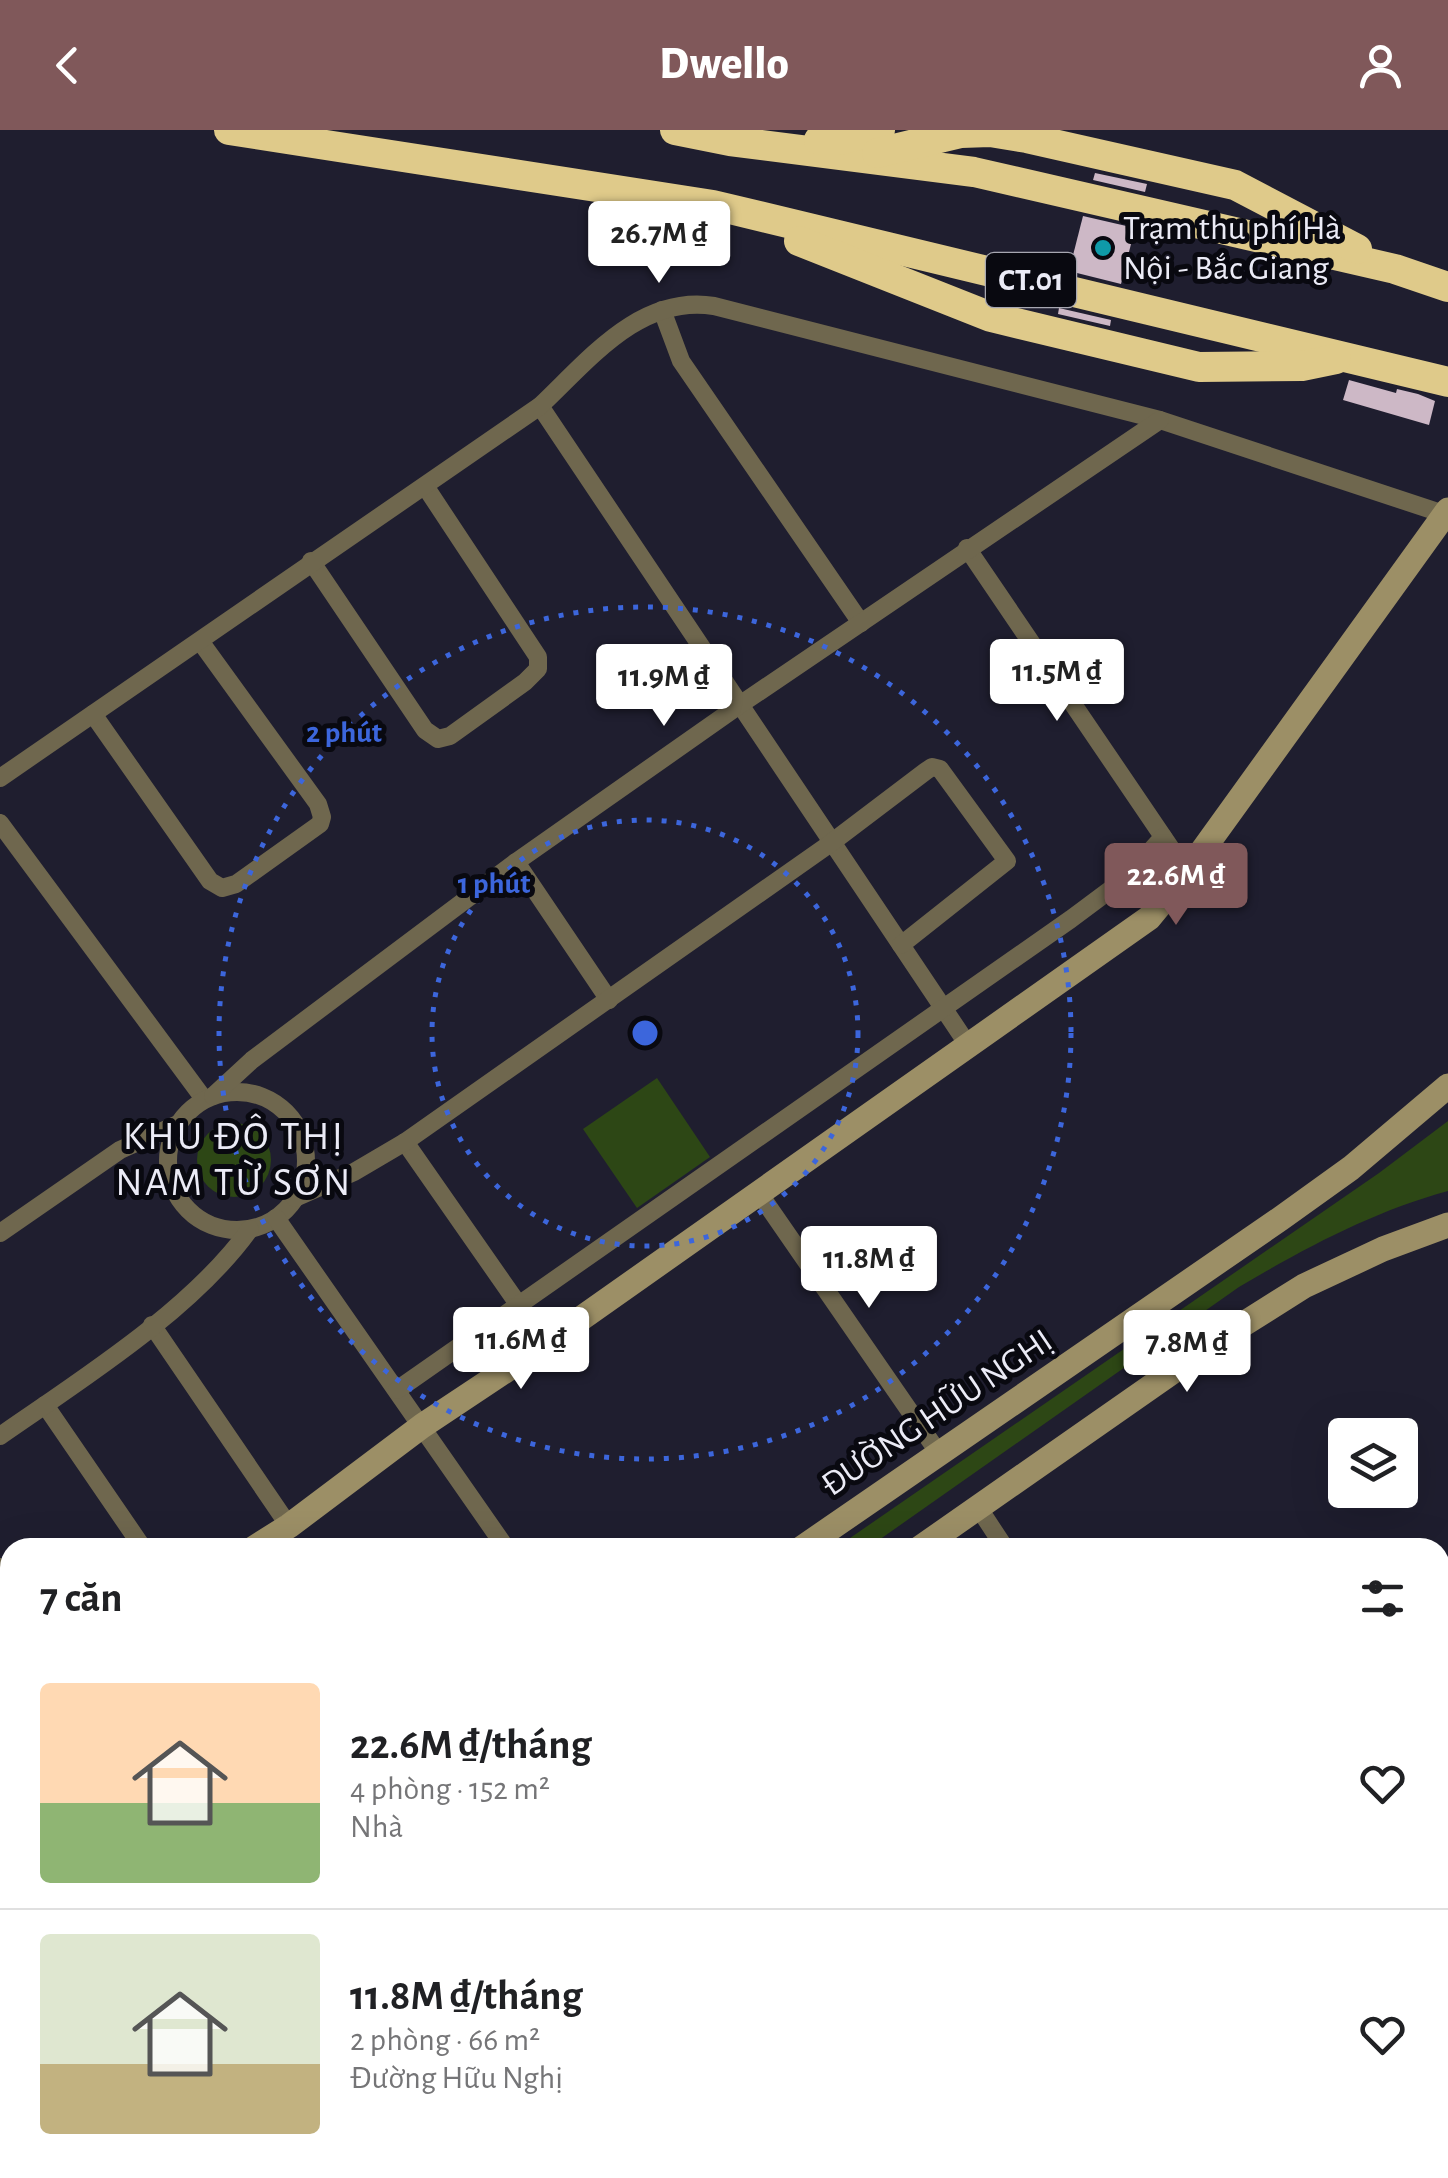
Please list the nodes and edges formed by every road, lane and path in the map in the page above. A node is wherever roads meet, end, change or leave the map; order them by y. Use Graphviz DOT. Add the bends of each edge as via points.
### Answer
graph roads {
  1 [pos="228,130"];
  2 [pos="676,130"];
  3 [pos="880,130"];
  4 [pos="730,141"];
  5 [pos="860,157"];
  6 [pos="713,205"];
  7 [pos="1395,269"];
  8 [pos="1448,287"];
  9 [pos="662,310"];
  10 [pos="1348,357"];
  11 [pos="1448,382"];
  12 [pos="540,406"];
  13 [pos="1160,420"];
  14 [pos="425,486"];
  15 [pos="1446,512"];
  16 [pos="967,548"];
  17 [pos="310,562"];
  18 [pos="861,622"];
  19 [pos="200,641"];
  20 [pos="741,704"];
  21 [pos="93,714"];
  22 [pos="0,778"];
  23 [pos="0,823"];
  24 [pos="1162,837"];
  25 [pos="831,842"];
  26 [pos="516,862"];
  27 [pos="1188,872"];
  28 [pos="901,946"];
  29 [pos="610,1000"];
  30 [pos="943,1007"];
  31 [pos="968,1044"];
  32 [pos="1448,1086"];
  33 [pos="208,1098"];
  34 [pos="178,1124"];
  35 [pos="405,1142"];
  36 [pos="760,1193"];
  37 [pos="295,1198"];
  38 [pos="276,1218"];
  39 [pos="1448,1225"];
  40 [pos="250,1229"];
  41 [pos="0,1233"];
  42 [pos="518,1304"];
  43 [pos="152,1326"];
  44 [pos="397,1390"];
  45 [pos="45,1406"];
  46 [pos="422,1426"];
  47 [pos="0,1436"];
  48 [pos="940,1455"];
  49 [pos="978,1507"];
  50 [pos="289,1526"];
  51 [pos="136,1538"];
  52 [pos="270,1538"];
  53 [pos="499,1538"];
  54 [pos="817,1538"];
  55 [pos="934,1538"];
  56 [pos="998,1538"];
  1 -- 6 [label="highway, CT.01"];
  2 -- 4 [label="highway"];
  3 -- 4 [label="highway" via="838,140"];
  4 -- 5 [label="highway"];
  5 -- 7 [label="highway" via="974,172"];
  5 -- 7 [label="highway" via="961,134 1026,138 1235,185"];
  6 -- 10 [label="highway, CT.01"];
  6 -- 10 [label="highway, CT.01" via="1001,320 1199,367 1302,366"];
  7 -- 8 [label="highway"];
  9 -- 12 [label="street" via="617,334"];
  9 -- 13 [label="street" via="714,306"];
  9 -- 18 [label="street" via="681,361"];
  10 -- 11 [label="highway, CT.01"];
  12 -- 14 [label="street"];
  12 -- 20 [label="street"];
  13 -- 15 [label="street"];
  13 -- 16 [label="street"];
  14 -- 17 [label="street"];
  14 -- 17 [label="street" via="538,657 538,668 525,682 450,736 438,739 426,730"];
  15 -- 27 [label="street"];
  16 -- 18 [label="street"];
  16 -- 24 [label="street"];
  17 -- 19 [label="street"];
  18 -- 20 [label="street"];
  19 -- 21 [label="street"];
  19 -- 21 [label="street" via="322,817 236,884 222,888 210,881"];
  20 -- 25 [label="street"];
  20 -- 26 [label="street"];
  21 -- 22 [label="street"];
  23 -- 33 [label="street"];
  24 -- 27 [label="street"];
  24 -- 30 [label="street" via="1126,878"];
  25 -- 28 [label="street"];
  25 -- 28 [label="street" via="932,767 940,768 1004,853 1003,867"];
  25 -- 29 [label="street"];
  26 -- 29 [label="street"];
  26 -- 33 [label="street"];
  27 -- 31 [label="street" via="1148,918"];
  28 -- 30 [label="street"];
  29 -- 35 [label="street"];
  30 -- 31 [label="street"];
  30 -- 42 [label="street"];
  31 -- 36 [label="street"];
  32 -- 48 [label="street, ĐƯỜNG HỮU NGHỊ" via="1280,1220"];
  33 -- 34 [label="street"];
  33 -- 37 [label="street" via="252,1093 289,1116 306,1160"];
  34 -- 40 [label="street" via="169,1172 184,1205 214,1226"];
  34 -- 41 [label="street" via="120,1150"];
  35 -- 37 [label="street"];
  35 -- 42 [label="street"];
  36 -- 46 [label="street"];
  36 -- 48 [label="street"];
  37 -- 38 [label="street"];
  38 -- 40 [label="street"];
  38 -- 44 [label="street"];
  39 -- 49 [label="street" via="1304,1286"];
  40 -- 43 [label="street" via="213,1273"];
  42 -- 44 [label="street"];
  43 -- 45 [label="street"];
  43 -- 50 [label="street"];
  44 -- 46 [label="street"];
  45 -- 47 [label="street"];
  45 -- 51 [label="street"];
  46 -- 50 [label="street"];
  46 -- 53 [label="street"];
  48 -- 54 [label="street, ĐƯỜNG HỮU NGHỊ"];
  49 -- 55 [label="street"];
  49 -- 56 [label="street"];
  50 -- 52 [label="street"];
}
